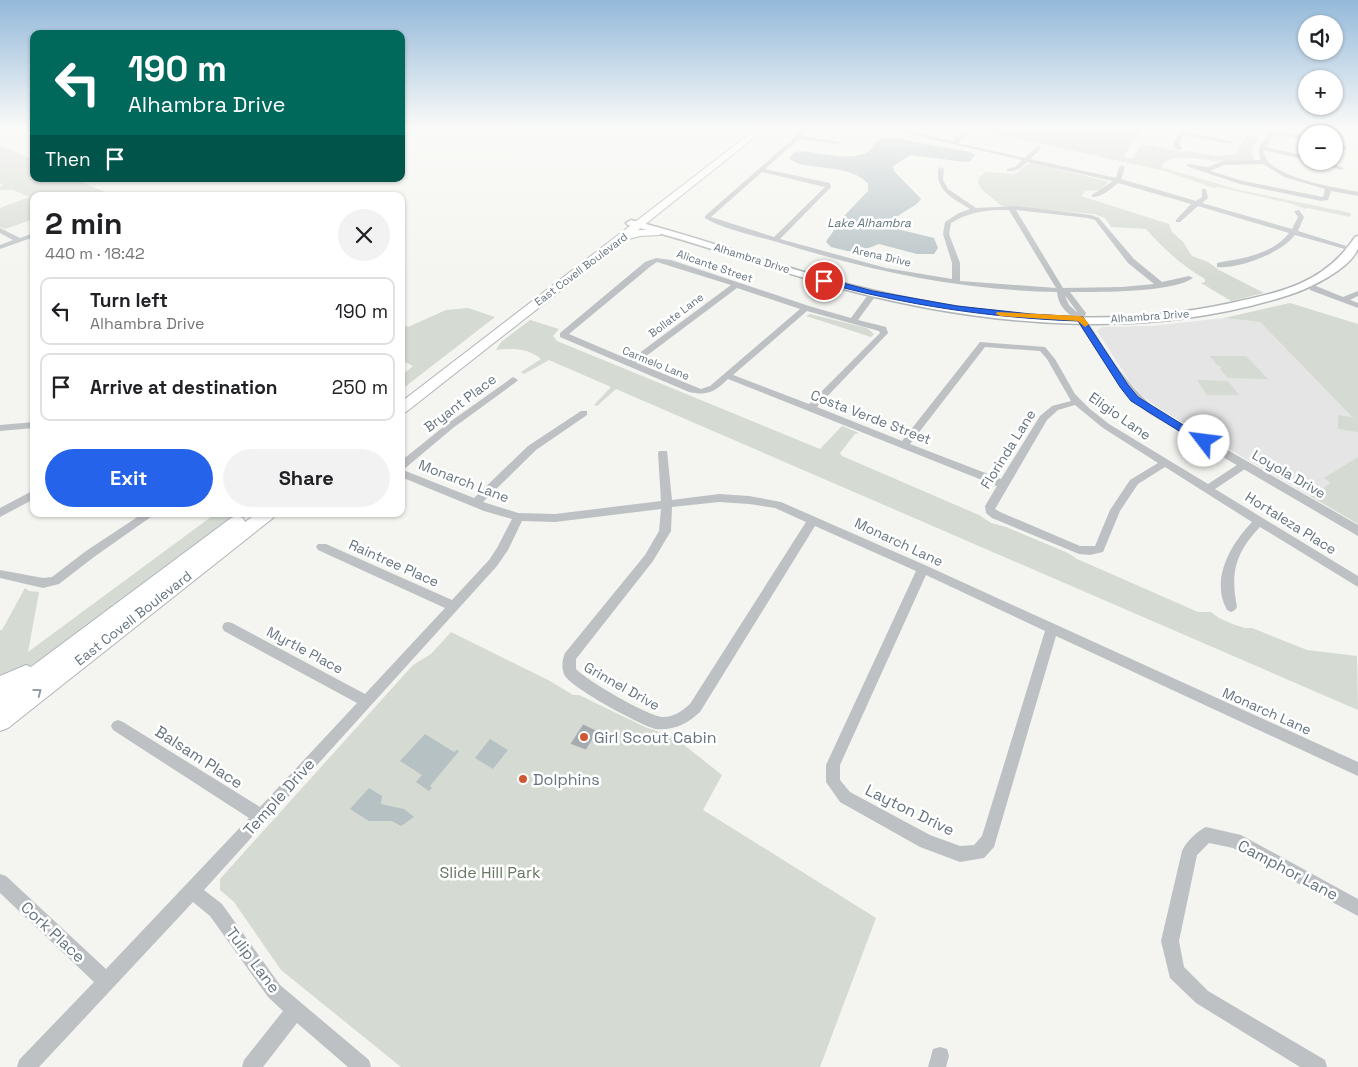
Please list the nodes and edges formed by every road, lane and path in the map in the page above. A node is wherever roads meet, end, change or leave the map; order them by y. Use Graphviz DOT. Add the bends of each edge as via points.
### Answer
graph roads {
  1 [pos="691,179"];
  2 [pos="697,179"];
  3 [pos="750,179"];
  4 [pos="803,179"];
  5 [pos="940,179"];
  6 [pos="1111,179"];
  7 [pos="1243,179"];
  8 [pos="1298,179"];
  9 [pos="1116,180"];
  10 [pos="1328,188"];
  11 [pos="1204,190"];
  12 [pos="1358,194"];
  13 [pos="1094,196"];
  14 [pos="1197,204"];
  15 [pos="1012,209"];
  16 [pos="975,210"];
  17 [pos="1298,211"];
  18 [pos="650,216"];
  19 [pos="1178,221"];
  20 [pos="634,225"];
  21 [pos="0,230"];
  22 [pos="658,231"];
  23 [pos="1294,232"];
  24 [pos="30,236"];
  25 [pos="776,239"];
  26 [pos="20,240"];
  27 [pos="618,240"];
  28 [pos="0,247"];
  29 [pos="1356,247"];
  30 [pos="1354,262"];
  31 [pos="1220,265"];
  32 [pos="1190,278"];
  33 [pos="956,282"];
  34 [pos="736,285"];
  35 [pos="1160,285"];
  36 [pos="1313,288"];
  37 [pos="1060,290"];
  38 [pos="1358,293"];
  39 [pos="872,296"];
  40 [pos="1343,300"];
  41 [pos="1358,306"];
  42 [pos="806,308"];
  43 [pos="854,320"];
  44 [pos="1082,321"];
  45 [pos="563,335"];
  46 [pos="630,364"];
  47 [pos="728,376"];
  48 [pos="513,380"];
  49 [pos="405,395"];
  50 [pos="1076,402"];
  51 [pos="405,406"];
  52 [pos="812,408"];
  53 [pos="584,413"];
  54 [pos="30,425"];
  55 [pos="0,428"];
  56 [pos="904,445"];
  57 [pos="663,453"];
  58 [pos="1165,463"];
  59 [pos="405,464"];
  60 [pos="1244,465"];
  61 [pos="405,475"];
  62 [pos="1003,484"];
  63 [pos="1209,488"];
  64 [pos="30,496"];
  65 [pos="475,503"];
  66 [pos="667,503"];
  67 [pos="0,513"];
  68 [pos="146,517"];
  69 [pos="244,517"];
  70 [pos="263,517"];
  71 [pos="518,517"];
  72 [pos="813,520"];
  73 [pos="1259,522"];
  74 [pos="1358,531"];
  75 [pos="322,547"];
  76 [pos="923,570"];
  77 [pos="0,574"];
  78 [pos="1358,582"];
  79 [pos="453,606"];
  80 [pos="1231,607"];
  81 [pos="228,627"];
  82 [pos="96,629"];
  83 [pos="1051,630"];
  84 [pos="0,686"];
  85 [pos="366,701"];
  86 [pos="0,704"];
  87 [pos="0,722"];
  88 [pos="118,726"];
  89 [pos="1358,769"];
  90 [pos="261,817"];
  91 [pos="0,882"];
  92 [pos="191,890"];
  93 [pos="1358,908"];
  94 [pos="106,981"];
  95 [pos="295,1010"];
  96 [pos="26,1067"];
  97 [pos="251,1067"];
  98 [pos="362,1067"];
  99 [pos="1318,1067"];
  1 -- 20 [label="main road, East Covell Boulevard"];
  2 -- 18 [label="main road, East Covell Boulevard"];
  3 -- 25 [label="street, Arena Drive" via="707,216"];
  4 -- 25 [label="street" via="828,184 828,187"];
  5 -- 16 [label="street" via="946,190"];
  6 -- 9 [label="street"];
  7 -- 10 [label="street" via="1298,194 1326,197"];
  8 -- 10 [label="street"];
  9 -- 13 [label="street"];
  9 -- 14 [label="street"];
  10 -- 12 [label="street"];
  11 -- 14 [label="street" via="1205,198"];
  14 -- 19 [label="street"];
  14 -- 23 [label="street"];
  15 -- 16 [label="street"];
  15 -- 35 [label="street" via="1097,219 1131,260"];
  15 -- 37 [label="street"];
  16 -- 33 [label="street" via="954,217 946,227 956,263"];
  17 -- 23 [label="street" via="1301,217"];
  18 -- 20 [label="main road, East Covell Boulevard"];
  18 -- 22 [label="main road"];
  20 -- 22 [label="main road, Alhambra Drive"];
  20 -- 27 [label="main road, East Covell Boulevard"];
  20 -- 49 [label="main road, East Covell Boulevard"];
  21 -- 26 [label="street"];
  22 -- 27 [label="main road"];
  22 -- 39 [label="main road, Alhambra Drive"];
  23 -- 29 [label="street" via="1324,242"];
  23 -- 31 [label="street" via="1263,255"];
  24 -- 26 [label="street"];
  25 -- 33 [label="street, Arena Drive" via="886,270"];
  26 -- 28 [label="street"];
  27 -- 51 [label="main road, East Covell Boulevard"];
  29 -- 30 [label="main road, Alhambra Drive"];
  29 -- 44 [label="main road, Alhambra Drive" via="1320,277 1249,303 1173,316"];
  30 -- 36 [label="main road, Alhambra Drive"];
  32 -- 35 [label="street, Arena Drive"];
  33 -- 37 [label="street, Arena Drive"];
  34 -- 42 [label="street, Alicante Street"];
  34 -- 45 [label="street, Alicante Street" via="662,260 652,261"];
  34 -- 46 [label="street, Bollate Lane"];
  35 -- 37 [label="street, Arena Drive"];
  36 -- 40 [label="street"];
  36 -- 44 [label="main road, Alhambra Drive" via="1279,301 1224,314 1156,322"];
  37 -- 44 [label="street" via="1070,313"];
  38 -- 40 [label="street"];
  39 -- 43 [label="street"];
  39 -- 44 [label="main road, Alhambra Drive" via="982,312"];
  40 -- 41 [label="street"];
  42 -- 43 [label="street, Alicante Street"];
  42 -- 47 [label="street, Carmelo Lane"];
  43 -- 52 [label="street, Alicante Street" via="883,329 884,333"];
  44 -- 60 [label="street, Loyola Drive" via="1135,399"];
  45 -- 46 [label="street, Carmelo Lane"];
  46 -- 47 [label="street, Carmelo Lane" via="702,392"];
  47 -- 52 [label="street, Costa Verde Street"];
  48 -- 59 [label="street, Bryant Place"];
  50 -- 56 [label="street, Eligio Lane" via="1047,352 986,343"];
  50 -- 58 [label="street, Eligio Lane" via="1106,426"];
  50 -- 62 [label="street, Florinda Lane" via="1055,408 1043,418"];
  52 -- 56 [label="street, Costa Verde Street"];
  53 -- 65 [label="street" via="532,448"];
  54 -- 55 [label="street"];
  56 -- 62 [label="street, Costa Verde Street"];
  57 -- 66 [label="street"];
  58 -- 62 [label="street, Florinda Lane" via="1134,482 1115,510 1098,548 1090,551 1079,550 996,515 990,506"];
  58 -- 63 [label="street, Eligio Lane"];
  60 -- 63 [label="street"];
  60 -- 74 [label="street, Loyola Drive"];
  61 -- 65 [label="street, Monarch Lane"];
  63 -- 73 [label="street, Hortaleza Place"];
  64 -- 67 [label="street"];
  65 -- 71 [label="street, Monarch Lane"];
  66 -- 71 [label="street, Monarch Lane" via="555,518"];
  66 -- 72 [label="street, Monarch Lane" via="719,498 749,500 777,505"];
  66 -- 72 [label="street, Grinnel Drive" via="665,531 660,543 570,657 568,664 570,672 581,682 655,723 666,725 678,722 695,708"];
  68 -- 77 [label="street" via="55,581 43,583"];
  69 -- 82 [label="main road, East Covell Boulevard"];
  87 -- 70 [label="main road, East Covell Boulevard, one-way"];
  71 -- 79 [label="street, Temple Drive" via="498,556"];
  72 -- 76 [label="street, Monarch Lane"];
  73 -- 78 [label="street, Hortaleza Place"];
  73 -- 80 [label="street" via="1242,538 1234,553 1226,589"];
  75 -- 79 [label="street, Raintree Place"];
  76 -- 83 [label="street, Monarch Lane"];
  76 -- 83 [label="street, Layton Drive" via="832,765 833,782 845,797 926,841 960,854 978,852 988,841"];
  79 -- 85 [label="street, Temple Drive"];
  81 -- 85 [label="street, Myrtle Place"];
  82 -- 84 [label="main road" via="26,674"];
  82 -- 86 [label="main road, East Covell Boulevard"];
  83 -- 89 [label="street, Monarch Lane"];
  85 -- 90 [label="street, Temple Drive"];
  88 -- 90 [label="street, Balsam Place"];
  90 -- 92 [label="street, Temple Drive"];
  91 -- 94 [label="street, Cork Place"];
  92 -- 94 [label="street, Temple Drive"];
  92 -- 95 [label="street, Tulip Lane" via="216,910 264,980"];
  93 -- 99 [label="street, Camphor Lane" via="1235,841 1206,835 1190,851 1170,941 1176,972 1202,997"];
  94 -- 96 [label="street, Temple Drive"];
  95 -- 97 [label="street"];
  95 -- 98 [label="street, Tulip Lane"];
}
